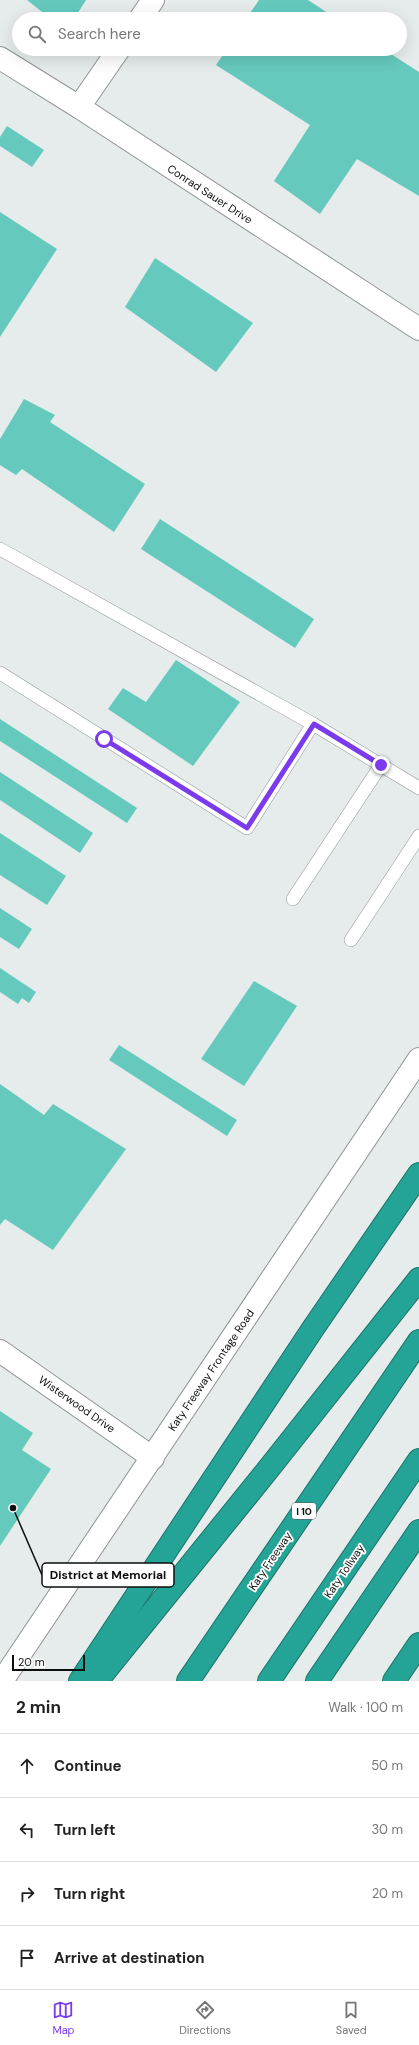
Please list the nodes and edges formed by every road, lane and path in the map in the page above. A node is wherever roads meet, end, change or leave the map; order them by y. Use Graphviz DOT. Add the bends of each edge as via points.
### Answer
graph roads {
  1 [pos="153,0"];
  2 [pos="145,12"];
  3 [pos="114,56"];
  4 [pos="0,58"];
  5 [pos="79,107"];
  6 [pos="419,329"];
  7 [pos="0,549"];
  8 [pos="0,673"];
  9 [pos="314,724"];
  10 [pos="381,765"];
  11 [pos="419,788"];
  12 [pos="419,836"];
  13 [pos="293,899"];
  14 [pos="351,940"];
  15 [pos="419,1059"];
  16 [pos="419,1161"];
  17 [pos="419,1174"];
  18 [pos="419,1279"];
  19 [pos="312,1330"];
  20 [pos="419,1341"];
  21 [pos="0,1351"];
  22 [pos="153,1458"];
  23 [pos="419,1460"];
  24 [pos="419,1531"];
  25 [pos="419,1644"];
  26 [pos="2,1681"];
  27 [pos="80,1681"];
  28 [pos="97,1681"];
  29 [pos="188,1681"];
  30 [pos="269,1681"];
  31 [pos="317,1681"];
  32 [pos="394,1681"];
  1 -- 2 [label="street"];
  3 -- 5 [label="street"];
  4 -- 5 [label="street, Conrad Sauer Drive"];
  5 -- 6 [label="street, Conrad Sauer Drive"];
  7 -- 9 [label="lane"];
  8 -- 9 [label="lane" via="247,828"];
  9 -- 10 [label="lane"];
  10 -- 11 [label="lane"];
  10 -- 13 [label="lane"];
  12 -- 14 [label="lane"];
  15 -- 22 [label="street, Katy Freeway Frontage Road"];
  16 -- 19 [label="highway"];
  17 -- 19 [label="highway"];
  18 -- 28 [label="highway"];
  19 -- 27 [label="highway"];
  20 -- 29 [label="highway, Katy Freeway / I 10"];
  21 -- 22 [label="street, Wisterwood Drive"];
  22 -- 26 [label="street, Katy Freeway Frontage Road"];
  23 -- 30 [label="highway, Katy Tollway"];
  24 -- 31 [label="highway"];
  25 -- 32 [label="highway"];
}
